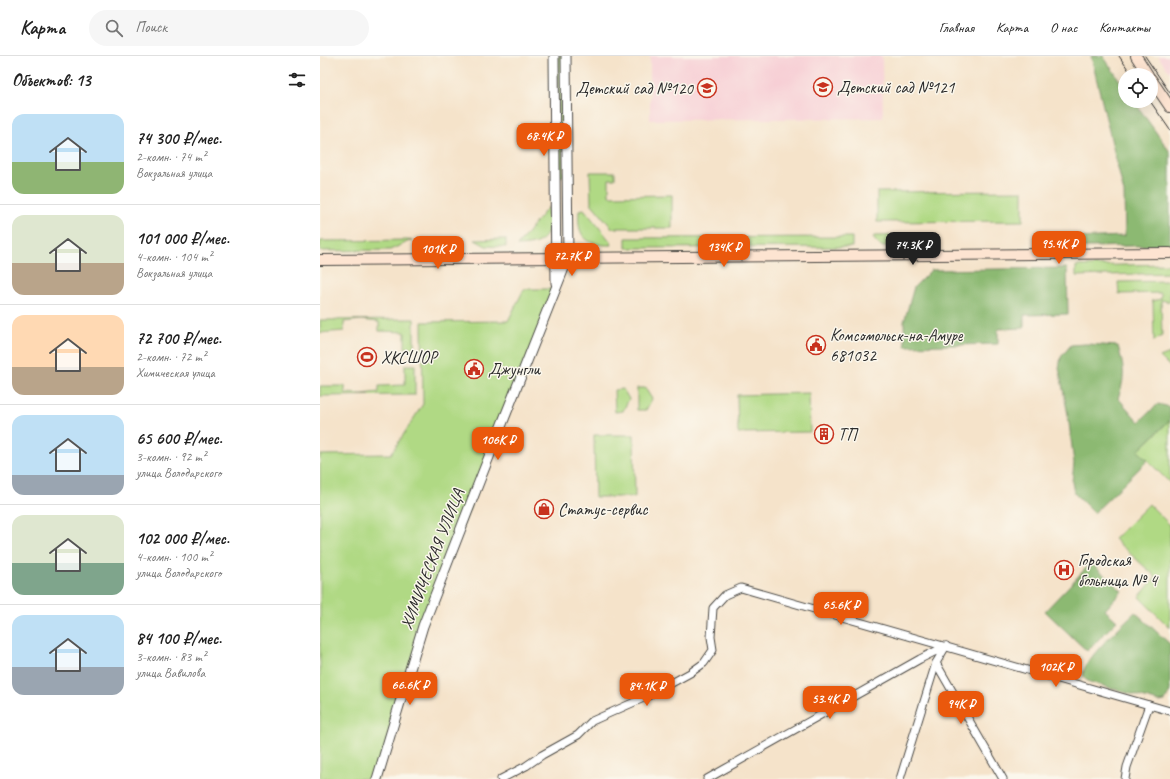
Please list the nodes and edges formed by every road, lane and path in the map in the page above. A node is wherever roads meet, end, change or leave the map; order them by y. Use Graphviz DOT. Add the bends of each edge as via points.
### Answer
graph roads {
  1 [pos="554,56"];
  2 [pos="566,56"];
  3 [pos="1136,56"];
  4 [pos="1144,68"];
  5 [pos="1158,89"];
  6 [pos="1170,107"];
  7 [pos="1170,253"];
  8 [pos="556,258"];
  9 [pos="568,258"];
  10 [pos="320,260"];
  11 [pos="556,288"];
  12 [pos="946,646"];
  13 [pos="936,662"];
  14 [pos="1149,705"];
  15 [pos="1170,712"];
  16 [pos="377,779"];
  17 [pos="500,779"];
  18 [pos="707,779"];
  19 [pos="900,779"];
  20 [pos="1002,779"];
  21 [pos="1125,779"];
  1 -- 8 [label="street, ХИМИЧЕСКАЯ УЛИЦА"];
  2 -- 9 [label="street"];
  3 -- 4 [label="main road"];
  5 -- 6 [label="main road"];
  7 -- 9 [label="main road"];
  8 -- 9 [label="main road"];
  8 -- 10 [label="main road"];
  8 -- 11 [label="street, ХИМИЧЕСКАЯ УЛИЦА"];
  9 -- 11 [label="street, ХИМИЧЕСКАЯ УЛИЦА"];
  11 -- 16 [label="street, ХИМИЧЕСКАЯ УЛИЦА" via="423,626"];
  12 -- 13 [label="street"];
  12 -- 14 [label="street"];
  12 -- 17 [label="street" via="741,588 725,595 713,608 713,650 704,662 648,696 592,721 578,735"];
  12 -- 18 [label="street" via="920,658"];
  13 -- 19 [label="street"];
  13 -- 20 [label="street"];
  14 -- 15 [label="street"];
  14 -- 21 [label="street" via="1127,766"];
}
